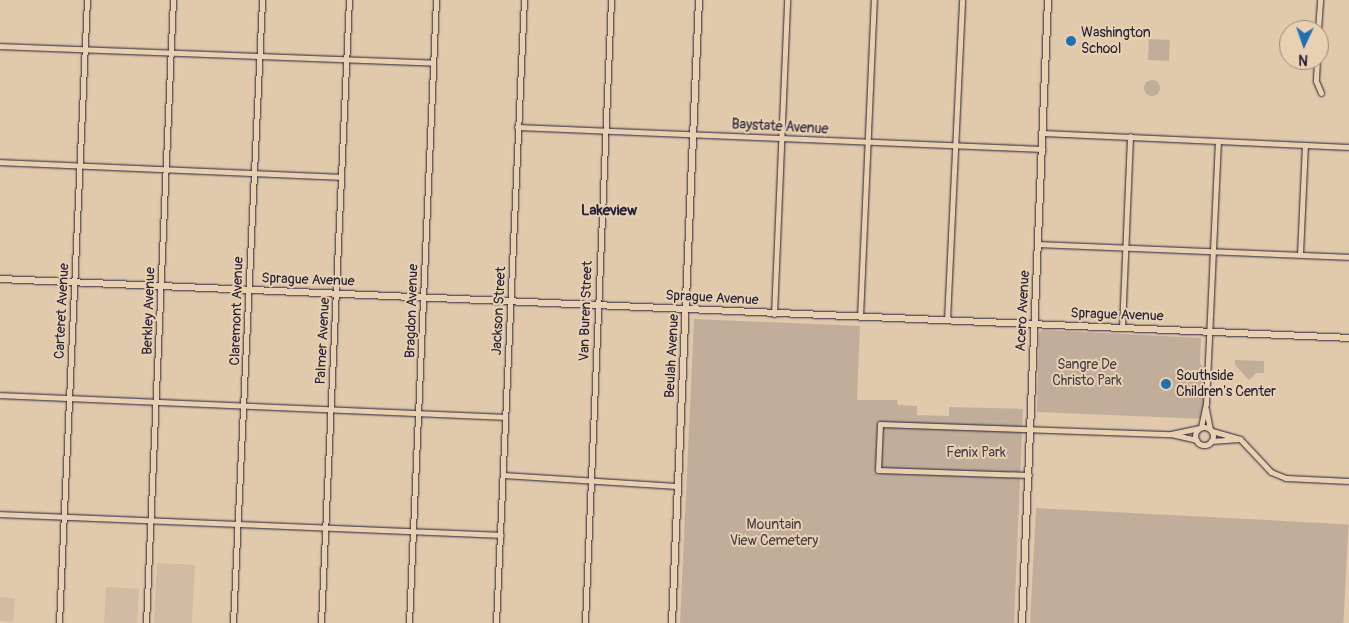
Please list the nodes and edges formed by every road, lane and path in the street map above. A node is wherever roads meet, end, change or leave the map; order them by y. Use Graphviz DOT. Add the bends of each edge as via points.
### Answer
graph roads {
  1 [pos="87,0"];
  2 [pos="173,0"];
  3 [pos="262,0"];
  4 [pos="349,0"];
  5 [pos="436,0"];
  6 [pos="524,0"];
  7 [pos="612,0"];
  8 [pos="699,0"];
  9 [pos="786,0"];
  10 [pos="874,0"];
  11 [pos="962,0"];
  12 [pos="1048,0"];
  13 [pos="1320,0"];
  14 [pos="1319,20"];
  15 [pos="0,46"];
  16 [pos="85,49"];
  17 [pos="172,54"];
  18 [pos="260,58"];
  19 [pos="347,61"];
  20 [pos="433,63"];
  21 [pos="1317,70"];
  22 [pos="1321,93"];
  23 [pos="517,126"];
  24 [pos="606,131"];
  25 [pos="1043,133"];
  26 [pos="694,134"];
  27 [pos="1130,136"];
  28 [pos="780,139"];
  29 [pos="1218,141"];
  30 [pos="868,142"];
  31 [pos="1305,145"];
  32 [pos="955,146"];
  33 [pos="1349,146"];
  34 [pos="1042,150"];
  35 [pos="0,162"];
  36 [pos="79,165"];
  37 [pos="165,169"];
  38 [pos="255,174"];
  39 [pos="341,177"];
  40 [pos="1039,244"];
  41 [pos="1125,247"];
  42 [pos="1213,251"];
  43 [pos="1300,254"];
  44 [pos="1349,256"];
  45 [pos="0,279"];
  46 [pos="75,283"];
  47 [pos="161,286"];
  48 [pos="248,290"];
  49 [pos="337,293"];
  50 [pos="424,298"];
  51 [pos="512,302"];
  52 [pos="598,305"];
  53 [pos="687,310"];
  54 [pos="774,314"];
  55 [pos="860,317"];
  56 [pos="947,320"];
  57 [pos="1035,324"];
  58 [pos="1122,328"];
  59 [pos="1209,332"];
  60 [pos="1349,338"];
  61 [pos="0,396"];
  62 [pos="69,399"];
  63 [pos="157,402"];
  64 [pos="1206,404"];
  65 [pos="244,407"];
  66 [pos="331,410"];
  67 [pos="419,414"];
  68 [pos="505,417"];
  69 [pos="1031,428"];
  70 [pos="1200,428"];
  71 [pos="1211,430"];
  72 [pos="1171,434"];
  73 [pos="1240,439"];
  74 [pos="1196,440"];
  75 [pos="1212,441"];
  76 [pos="502,475"];
  77 [pos="1029,475"];
  78 [pos="591,481"];
  79 [pos="1349,481"];
  80 [pos="677,486"];
  81 [pos="0,514"];
  82 [pos="64,517"];
  83 [pos="152,520"];
  84 [pos="238,523"];
  85 [pos="326,529"];
  86 [pos="414,532"];
  87 [pos="501,535"];
  88 [pos="59,623"];
  89 [pos="146,623"];
  90 [pos="233,623"];
  91 [pos="322,623"];
  92 [pos="409,623"];
  93 [pos="496,623"];
  94 [pos="585,623"];
  95 [pos="672,623"];
  96 [pos="1022,623"];
  1 -- 16 [label="street, Carteret Avenue"];
  2 -- 17 [label="street, Berkley Avenue"];
  3 -- 18 [label="street, Claremont Avenue"];
  4 -- 19 [label="street, Palmer Avenue"];
  5 -- 20 [label="street, Bragdon Avenue"];
  6 -- 23 [label="street, Jackson Street"];
  7 -- 24 [label="street, Van Buren Street"];
  8 -- 26 [label="street, Beulah Avenue"];
  9 -- 28 [label="street"];
  10 -- 30 [label="street"];
  11 -- 32 [label="street"];
  12 -- 25 [label="street, Acero Avenue"];
  13 -- 14 [label="street"];
  15 -- 16 [label="street"];
  16 -- 17 [label="street"];
  16 -- 36 [label="street, Carteret Avenue"];
  17 -- 18 [label="street"];
  17 -- 37 [label="street, Berkley Avenue"];
  18 -- 19 [label="street"];
  18 -- 38 [label="street, Claremont Avenue"];
  19 -- 20 [label="street"];
  19 -- 39 [label="street, Palmer Avenue"];
  20 -- 50 [label="street, Bragdon Avenue"];
  21 -- 22 [label="street" via="1316,81"];
  23 -- 24 [label="street, Baystate Avenue"];
  23 -- 51 [label="street, Jackson Street"];
  24 -- 26 [label="street, Baystate Avenue"];
  24 -- 52 [label="street, Van Buren Street"];
  25 -- 27 [label="street"];
  25 -- 34 [label="street, Acero Avenue"];
  26 -- 28 [label="street, Baystate Avenue"];
  26 -- 53 [label="street, Beulah Avenue"];
  27 -- 29 [label="street"];
  27 -- 41 [label="street"];
  28 -- 30 [label="street, Baystate Avenue"];
  28 -- 54 [label="street"];
  29 -- 31 [label="street"];
  29 -- 42 [label="street"];
  30 -- 32 [label="street, Baystate Avenue"];
  30 -- 55 [label="street"];
  31 -- 33 [label="street"];
  31 -- 43 [label="street"];
  32 -- 34 [label="street, Baystate Avenue"];
  32 -- 56 [label="street"];
  34 -- 40 [label="street, Acero Avenue"];
  35 -- 36 [label="street"];
  36 -- 37 [label="street"];
  36 -- 46 [label="street, Carteret Avenue"];
  37 -- 38 [label="street"];
  37 -- 47 [label="street, Berkley Avenue"];
  38 -- 39 [label="street"];
  38 -- 48 [label="street, Claremont Avenue"];
  39 -- 49 [label="street, Palmer Avenue"];
  40 -- 41 [label="street"];
  40 -- 57 [label="street, Acero Avenue"];
  41 -- 42 [label="street"];
  41 -- 58 [label="street"];
  42 -- 43 [label="street"];
  42 -- 59 [label="street"];
  43 -- 44 [label="street"];
  45 -- 46 [label="street, Sprague Avenue"];
  46 -- 47 [label="street, Sprague Avenue"];
  46 -- 62 [label="street, Carteret Avenue"];
  47 -- 48 [label="street, Sprague Avenue"];
  47 -- 63 [label="street, Berkley Avenue"];
  48 -- 49 [label="street, Sprague Avenue"];
  48 -- 65 [label="street, Claremont Avenue"];
  49 -- 50 [label="street, Sprague Avenue"];
  49 -- 66 [label="street, Palmer Avenue"];
  50 -- 51 [label="street, Sprague Avenue"];
  50 -- 67 [label="street, Bragdon Avenue"];
  51 -- 52 [label="street, Sprague Avenue"];
  51 -- 68 [label="street, Jackson Street"];
  52 -- 53 [label="street, Sprague Avenue"];
  52 -- 78 [label="street, Van Buren Street"];
  53 -- 54 [label="street, Sprague Avenue"];
  53 -- 80 [label="street, Beulah Avenue"];
  54 -- 55 [label="street, Sprague Avenue"];
  55 -- 56 [label="street, Sprague Avenue"];
  56 -- 57 [label="street, Sprague Avenue"];
  57 -- 58 [label="street, Sprague Avenue"];
  57 -- 69 [label="street, Acero Avenue"];
  58 -- 59 [label="street, Sprague Avenue"];
  59 -- 60 [label="street, Sprague Avenue"];
  59 -- 64 [label="street"];
  61 -- 62 [label="street"];
  62 -- 63 [label="street"];
  62 -- 82 [label="street, Carteret Avenue"];
  63 -- 65 [label="street"];
  63 -- 83 [label="street, Berkley Avenue"];
  64 -- 70 [label="street"];
  64 -- 71 [label="street"];
  65 -- 66 [label="street"];
  65 -- 84 [label="street, Claremont Avenue"];
  66 -- 67 [label="street"];
  66 -- 85 [label="street, Palmer Avenue"];
  67 -- 68 [label="street"];
  67 -- 86 [label="street, Bragdon Avenue"];
  68 -- 76 [label="street, Jackson Street"];
  69 -- 72 [label="street"];
  69 -- 77 [label="street, Acero Avenue"];
  69 -- 77 [label="street" via="880,424 878,470"];
  70 -- 71 [label="street"];
  70 -- 72 [label="street"];
  70 -- 74 [label="street"];
  71 -- 73 [label="street"];
  71 -- 75 [label="street"];
  72 -- 74 [label="street"];
  73 -- 75 [label="street"];
  73 -- 79 [label="street" via="1271,472 1286,478"];
  74 -- 75 [label="street" via="1204,445"];
  76 -- 78 [label="street"];
  76 -- 87 [label="street, Jackson Street"];
  77 -- 96 [label="street, Acero Avenue"];
  78 -- 80 [label="street"];
  78 -- 94 [label="street, Van Buren Street"];
  80 -- 95 [label="street, Beulah Avenue"];
  81 -- 82 [label="street"];
  82 -- 83 [label="street"];
  82 -- 88 [label="street, Carteret Avenue"];
  83 -- 84 [label="street"];
  83 -- 89 [label="street, Berkley Avenue"];
  84 -- 85 [label="street"];
  84 -- 90 [label="street, Claremont Avenue"];
  85 -- 86 [label="street"];
  85 -- 91 [label="street, Palmer Avenue"];
  86 -- 87 [label="street"];
  86 -- 92 [label="street, Bragdon Avenue"];
  87 -- 93 [label="street, Jackson Street"];
}
